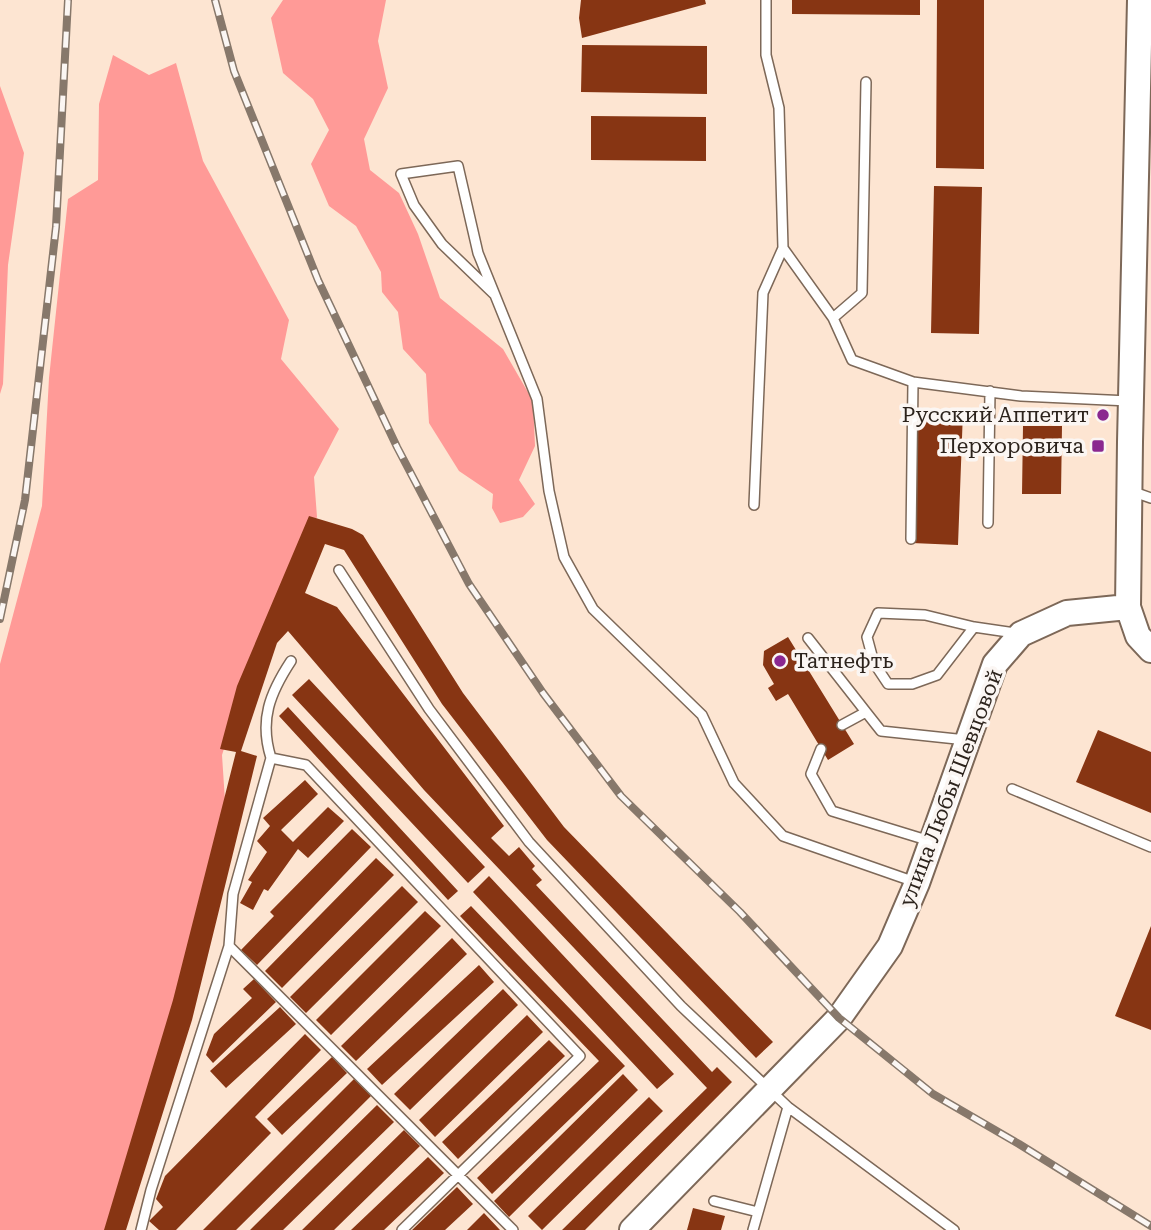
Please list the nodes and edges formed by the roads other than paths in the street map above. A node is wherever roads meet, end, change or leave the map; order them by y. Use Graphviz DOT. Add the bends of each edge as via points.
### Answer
graph roads {
  1 [pos="766,0"];
  2 [pos="1140,0"];
  3 [pos="866,82"];
  4 [pos="783,248"];
  5 [pos="495,295"];
  6 [pos="833,318"];
  7 [pos="913,382"];
  8 [pos="990,391"];
  9 [pos="1131,401"];
  10 [pos="1140,494"];
  11 [pos="754,505"];
  12 [pos="988,523"];
  13 [pos="911,539"];
  14 [pos="339,570"];
  15 [pos="1128,607"];
  16 [pos="974,627"];
  17 [pos="1021,634"];
  18 [pos="808,638"];
  19 [pos="1151,650"];
  20 [pos="291,661"];
  21 [pos="866,712"];
  22 [pos="842,725"];
  23 [pos="968,740"];
  24 [pos="821,749"];
  25 [pos="271,758"];
  26 [pos="1012,789"];
  27 [pos="930,841"];
  28 [pos="1151,847"];
  29 [pos="916,883"];
  30 [pos="229,946"];
  31 [pos="767,1090"];
  32 [pos="788,1107"];
  33 [pos="459,1175"];
  34 [pos="713,1201"];
  35 [pos="758,1212"];
  36 [pos="944,1227"];
  37 [pos="141,1230"];
  38 [pos="401,1230"];
  39 [pos="513,1230"];
  40 [pos="632,1230"];
  41 [pos="752,1230"];
  42 [pos="954,1230"];
  1 -- 4 [label="lane" via="766,55 779,108"];
  2 -- 9 [label="street" via="1140,181"];
  3 -- 6 [label="lane" via="862,293"];
  4 -- 6 [label="lane"];
  4 -- 11 [label="lane" via="763,293"];
  5 -- 5 [label="lane" via="478,253 458,166 401,174 414,205 442,244"];
  5 -- 29 [label="lane" via="537,399 549,492 564,557 593,609 702,715 734,783 783,836"];
  6 -- 7 [label="lane" via="852,360"];
  7 -- 8 [label="lane"];
  7 -- 13 [label="lane"];
  8 -- 9 [label="lane"];
  8 -- 12 [label="lane"];
  9 -- 10 [label="street"];
  10 -- 15 [label="street"];
  14 -- 31 [label="lane" via="429,709 529,842 681,1006"];
  15 -- 17 [label="street, улица Любы Шевцовой" via="1067,613"];
  15 -- 19 [label="street" via="1138,636"];
  16 -- 16 [label="lane" via="925,615 878,613 867,638 874,663 888,684 912,684 937,675"];
  16 -- 17 [label="lane"];
  17 -- 23 [label="street, улица Любы Шевцовой" via="995,664"];
  18 -- 21 [label="lane"];
  20 -- 25 [label="lane" via="267,713 264,738"];
  21 -- 22 [label="lane"];
  21 -- 23 [label="lane" via="881,731"];
  23 -- 27 [label="street, улица Любы Шевцовой"];
  24 -- 27 [label="lane" via="811,774 832,811"];
  25 -- 30 [label="lane" via="233,894"];
  25 -- 33 [label="lane" via="306,765 580,1056"];
  26 -- 28 [label="lane"];
  27 -- 29 [label="street, улица Любы Шевцовой"];
  29 -- 31 [label="street, улица Любы Шевцовой" via="890,946 839,1018"];
  30 -- 33 [label="lane"];
  30 -- 37 [label="lane"];
  31 -- 32 [label="lane"];
  31 -- 40 [label="street, улица Любы Шевцовой"];
  32 -- 35 [label="lane"];
  32 -- 36 [label="lane"];
  33 -- 38 [label="lane"];
  33 -- 39 [label="lane"];
  34 -- 35 [label="lane"];
  35 -- 41 [label="lane"];
  36 -- 42 [label="lane"];
}
